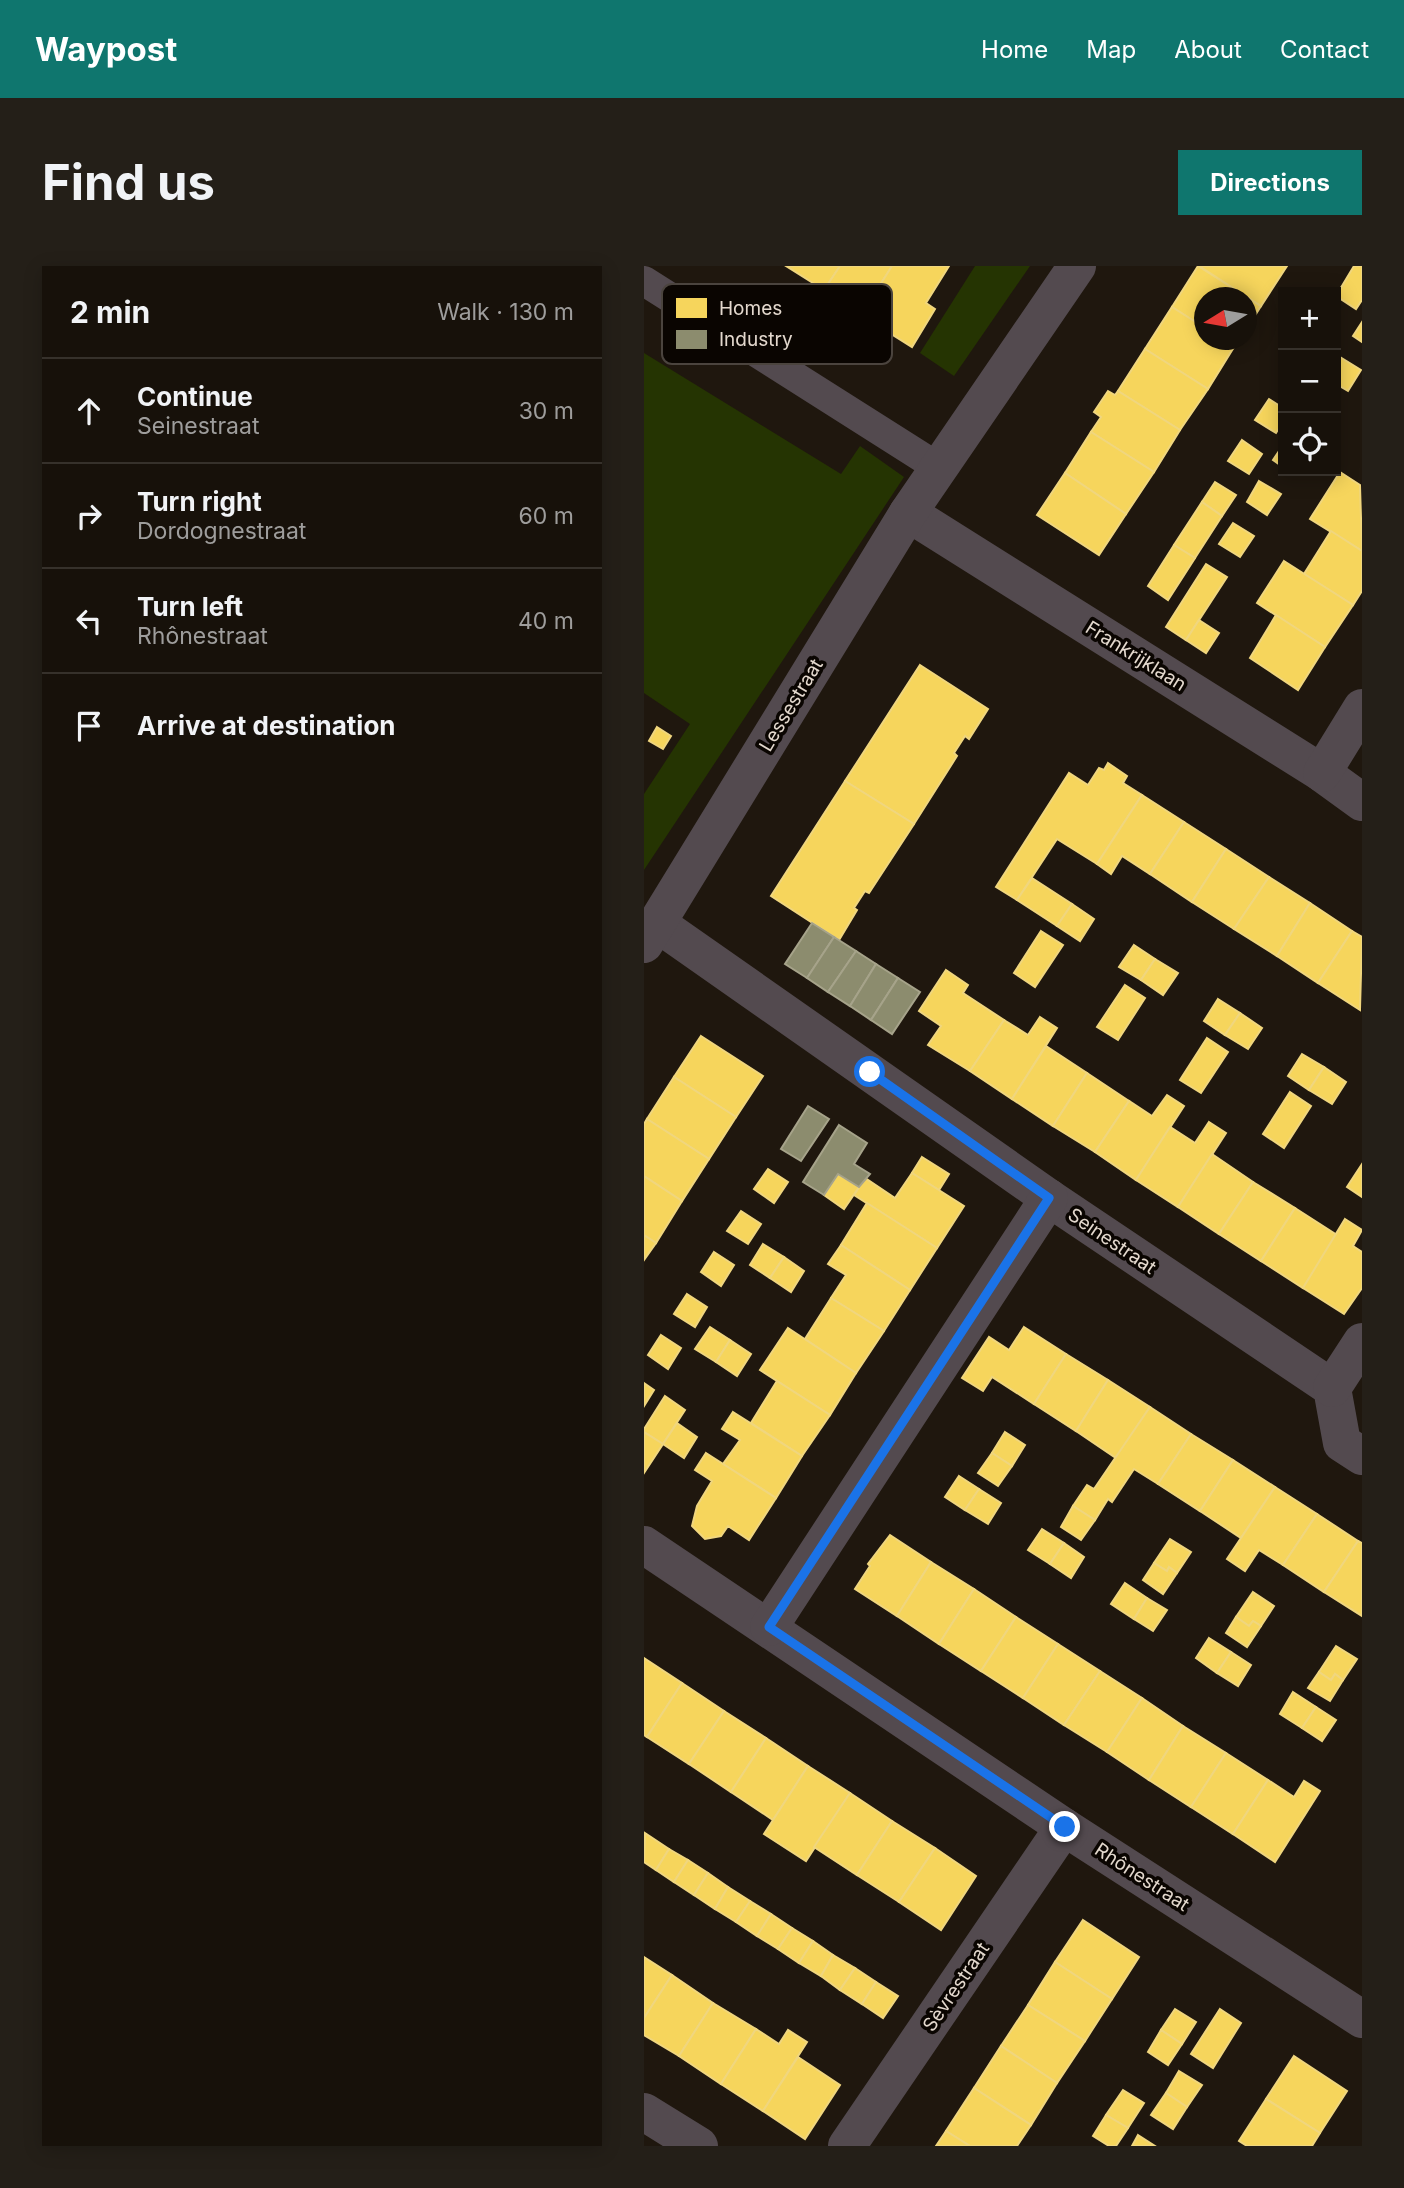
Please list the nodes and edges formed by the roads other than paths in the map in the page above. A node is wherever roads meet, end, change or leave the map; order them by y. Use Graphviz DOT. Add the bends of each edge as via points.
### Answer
graph roads {
  1 [pos="1077,266"];
  2 [pos="644,281"];
  3 [pos="662,292"];
  4 [pos="775,364"];
  5 [pos="939,468"];
  6 [pos="908,513"];
  7 [pos="1362,708"];
  8 [pos="1322,772"];
  9 [pos="1362,802"];
  10 [pos="651,934"];
  11 [pos="1049,1198"];
  12 [pos="1362,1342"];
  13 [pos="1332,1388"];
  14 [pos="1362,1456"];
  15 [pos="644,1545"];
  16 [pos="769,1627"];
  17 [pos="1065,1827"];
  18 [pos="1362,2019"];
  19 [pos="644,2112"];
  20 [pos="699,2146"];
  21 [pos="847,2146"];
  1 -- 5 [label="street, Lessestraat"];
  2 -- 3 [label="lane"];
  4 -- 5 [label="lane"];
  5 -- 6 [label="street, Lessestraat"];
  6 -- 8 [label="street, Frankrijklaan"];
  6 -- 10 [label="street, Lessestraat"];
  7 -- 8 [label="street"];
  8 -- 9 [label="street, Frankrijklaan"];
  10 -- 11 [label="street, Seinestraat"];
  11 -- 13 [label="street, Seinestraat"];
  11 -- 16 [label="street"];
  12 -- 13 [label="street"];
  13 -- 14 [label="street" via="1342,1443"];
  15 -- 16 [label="street, Rhônestraat"];
  16 -- 17 [label="street, Rhônestraat"];
  17 -- 18 [label="street, Rhônestraat"];
  17 -- 21 [label="street, Sèvrestraat"];
  19 -- 20 [label="street"];
}
